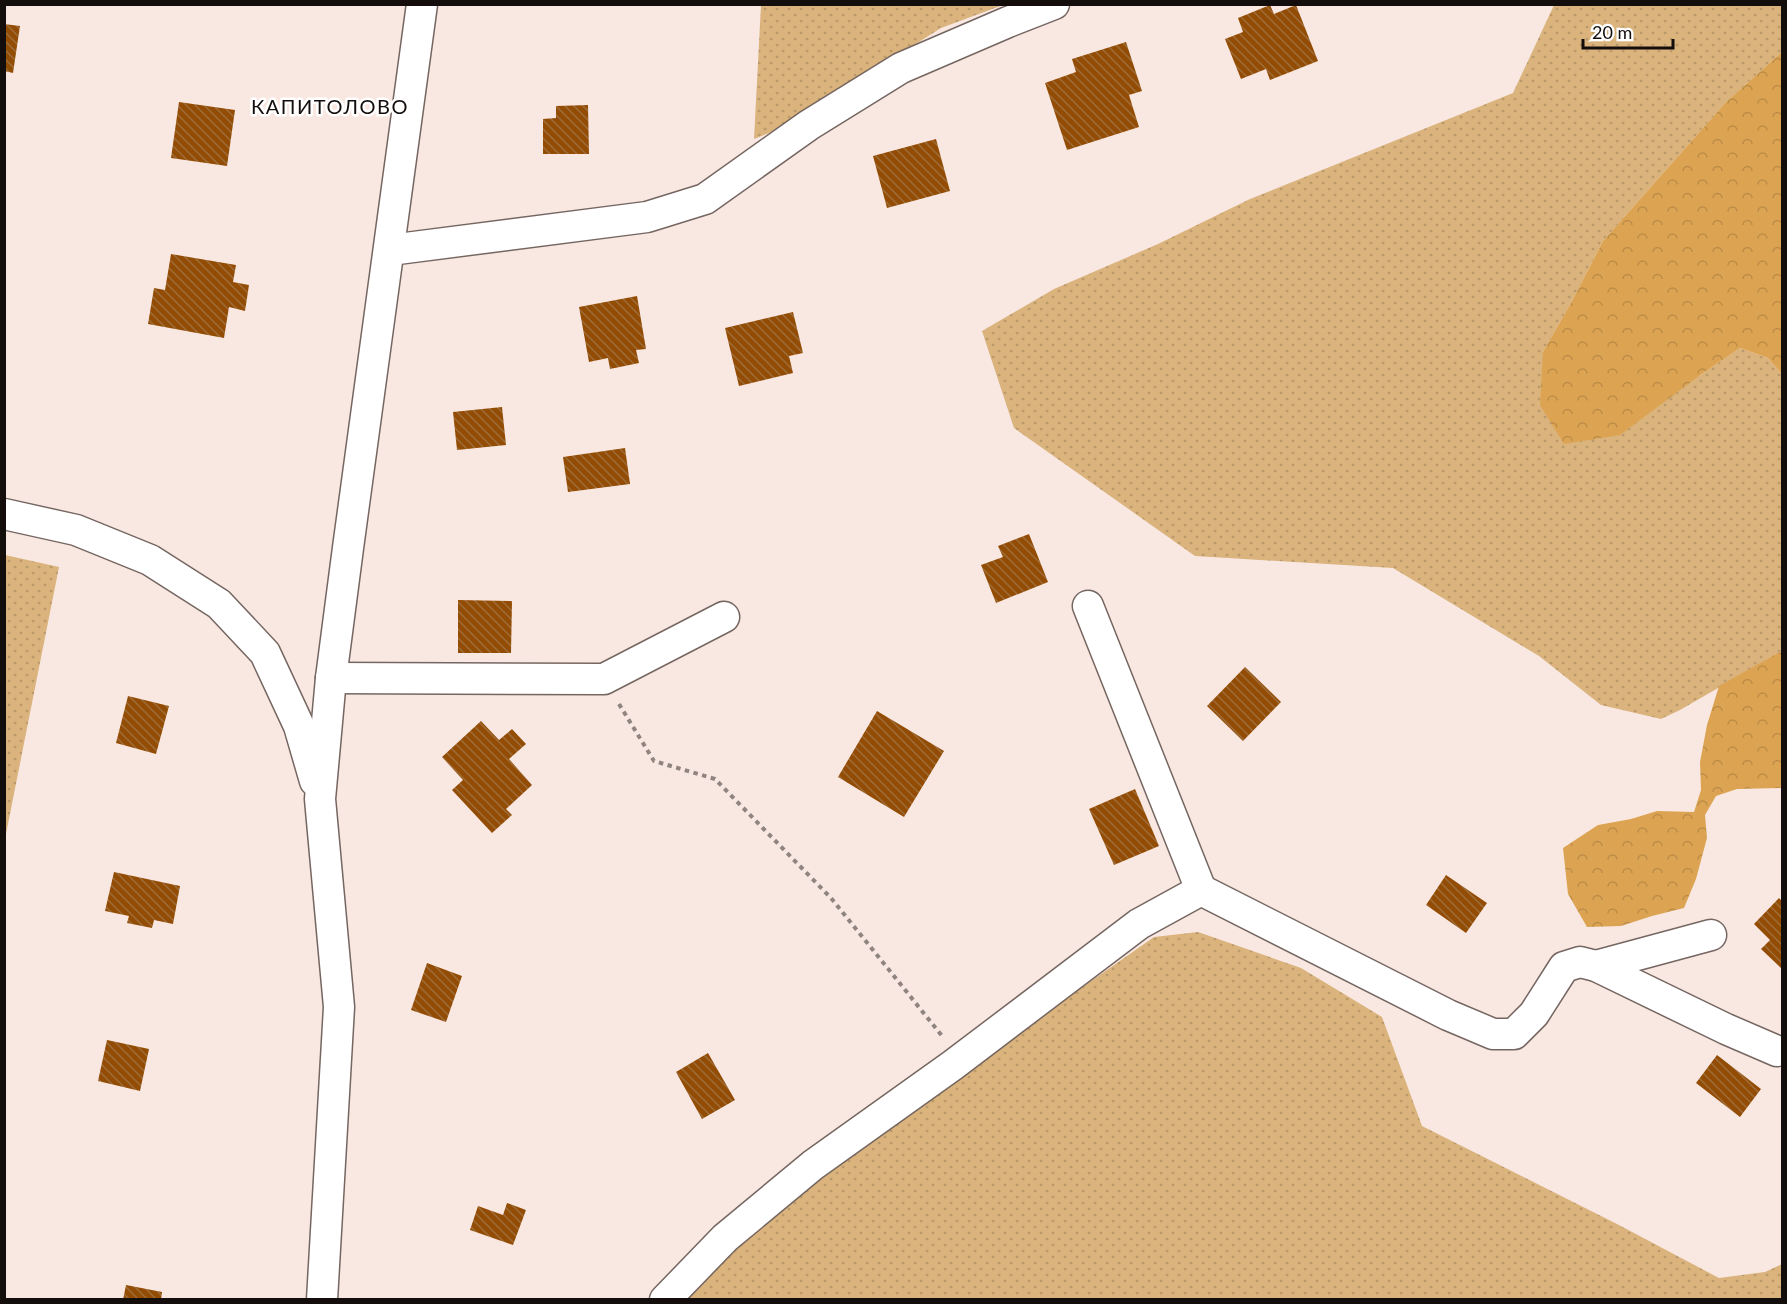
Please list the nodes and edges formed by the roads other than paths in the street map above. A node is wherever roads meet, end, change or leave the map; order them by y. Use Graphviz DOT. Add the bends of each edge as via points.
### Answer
graph roads {
  1 [pos="422,4"];
  2 [pos="1054,4"];
  3 [pos="390,250"];
  4 [pos="4,514"];
  5 [pos="1088,606"];
  6 [pos="724,617"];
  7 [pos="331,678"];
  8 [pos="320,799"];
  9 [pos="1202,890"];
  10 [pos="1711,935"];
  11 [pos="1596,966"];
  12 [pos="1777,1051"];
  13 [pos="322,1299"];
  14 [pos="665,1299"];
  1 -- 3 [label="street"];
  2 -- 3 [label="street" via="901,68 809,125 705,200 647,217"];
  3 -- 7 [label="street"];
  4 -- 8 [label="street" via="76,530 150,560 219,604 265,653 299,726"];
  5 -- 9 [label="street"];
  6 -- 7 [label="street" via="604,679"];
  7 -- 8 [label="street"];
  8 -- 13 [label="street" via="339,1007"];
  9 -- 11 [label="street" via="1493,1034 1514,1034 1534,1014 1564,967 1580,962"];
  9 -- 14 [label="street" via="1139,924 813,1165 725,1238"];
  10 -- 11 [label="street"];
  11 -- 12 [label="street"];
}
